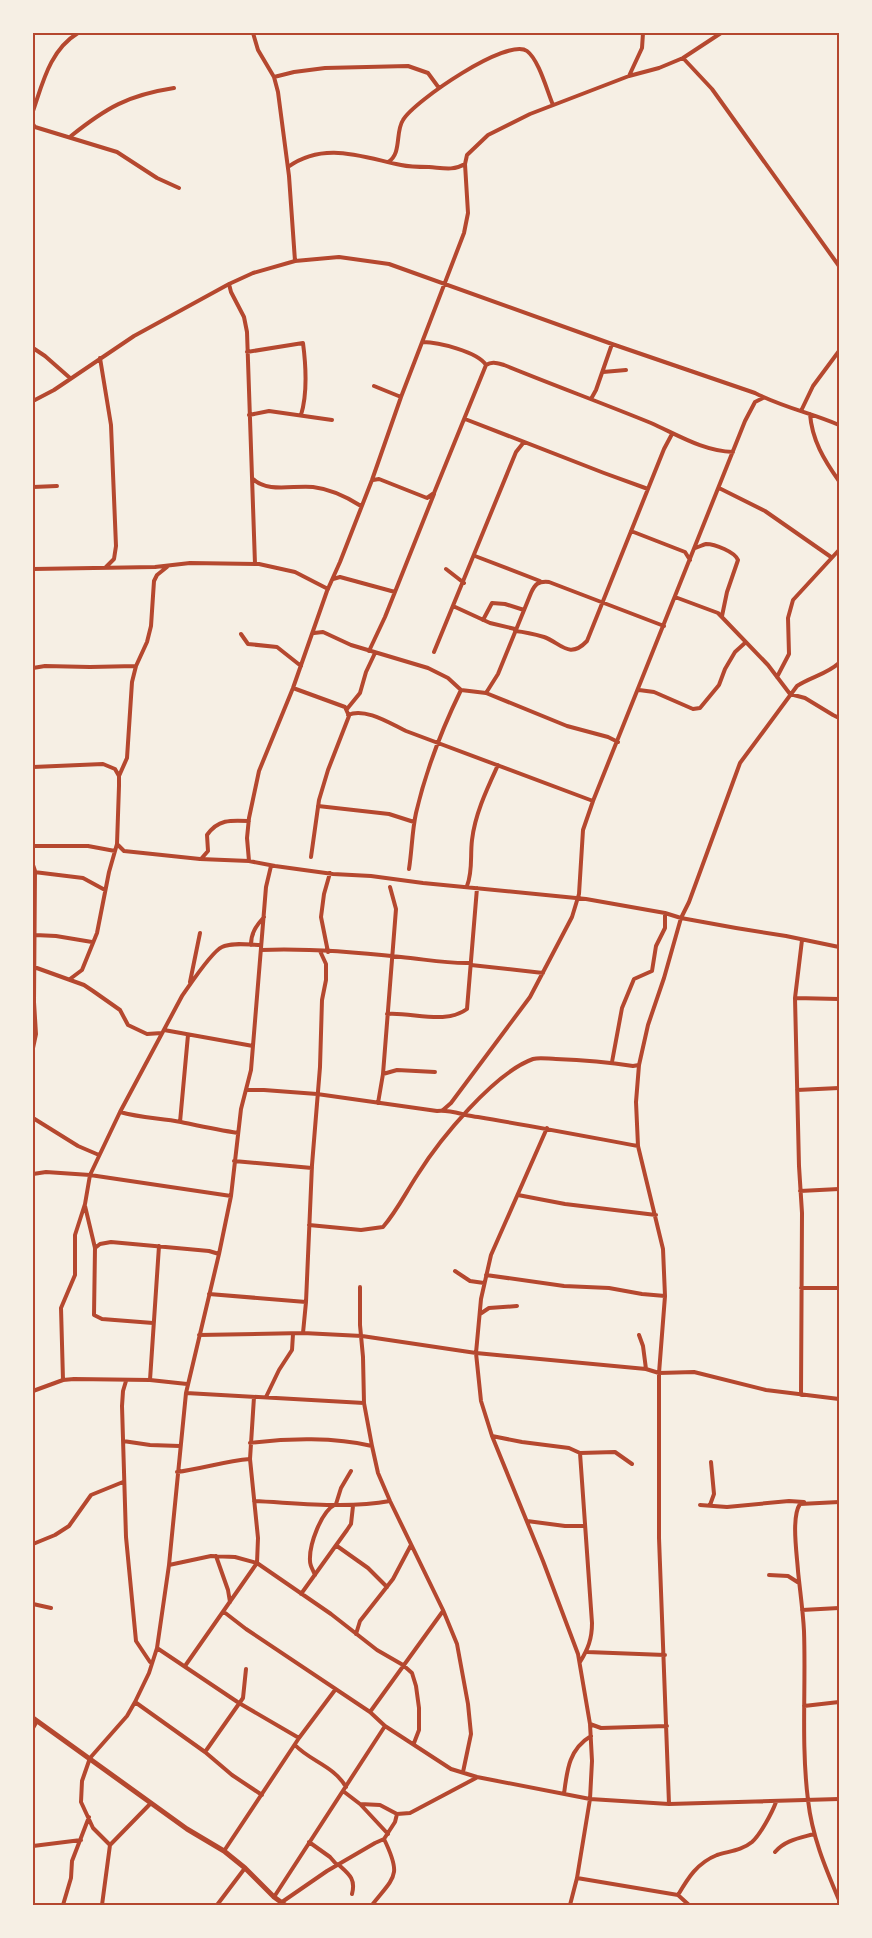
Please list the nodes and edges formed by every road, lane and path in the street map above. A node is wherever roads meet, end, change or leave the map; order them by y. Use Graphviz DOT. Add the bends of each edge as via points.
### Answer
graph roads {
  1 [pos="78,33"];
  2 [pos="253,33"];
  3 [pos="643,33"];
  4 [pos="721,33"];
  5 [pos="683,58"];
  6 [pos="629,76"];
  7 [pos="274,77"];
  8 [pos="174,88"];
  9 [pos="439,88"];
  10 [pos="553,105"];
  11 [pos="33,111"];
  12 [pos="33,124"];
  13 [pos="70,136"];
  14 [pos="388,162"];
  15 [pos="465,164"];
  16 [pos="288,167"];
  17 [pos="179,188"];
  18 [pos="295,261"];
  19 [pos="839,266"];
  20 [pos="445,283"];
  21 [pos="229,284"];
  22 [pos="423,342"];
  23 [pos="612,345"];
  24 [pos="33,348"];
  25 [pos="839,351"];
  26 [pos="248,352"];
  27 [pos="100,358"];
  28 [pos="486,365"];
  29 [pos="626,370"];
  30 [pos="603,372"];
  31 [pos="70,378"];
  32 [pos="374,386"];
  33 [pos="401,397"];
  34 [pos="763,397"];
  35 [pos="591,399"];
  36 [pos="33,401"];
  37 [pos="801,411"];
  38 [pos="810,414"];
  39 [pos="249,415"];
  40 [pos="301,415"];
  41 [pos="465,419"];
  42 [pos="332,420"];
  43 [pos="839,425"];
  44 [pos="672,434"];
  45 [pos="524,442"];
  46 [pos="733,452"];
  47 [pos="252,478"];
  48 [pos="372,480"];
  49 [pos="839,481"];
  50 [pos="57,486"];
  51 [pos="33,487"];
  52 [pos="719,488"];
  53 [pos="648,489"];
  54 [pos="434,493"];
  55 [pos="362,506"];
  56 [pos="631,531"];
  57 [pos="695,548"];
  58 [pos="839,550"];
  59 [pos="475,556"];
  60 [pos="831,557"];
  61 [pos="690,560"];
  62 [pos="255,564"];
  63 [pos="170,565"];
  64 [pos="105,567"];
  65 [pos="33,569"];
  66 [pos="446,569"];
  67 [pos="332,579"];
  68 [pos="540,582"];
  69 [pos="464,583"];
  70 [pos="328,589"];
  71 [pos="395,592"];
  72 [pos="675,597"];
  73 [pos="602,601"];
  74 [pos="453,606"];
  75 [pos="524,610"];
  76 [pos="722,617"];
  77 [pos="483,620"];
  78 [pos="664,626"];
  79 [pos="515,630"];
  80 [pos="314,633"];
  81 [pos="241,634"];
  82 [pos="746,642"];
  83 [pos="369,651"];
  84 [pos="434,652"];
  85 [pos="375,653"];
  86 [pos="839,663"];
  87 [pos="136,666"];
  88 [pos="301,666"];
  89 [pos="33,668"];
  90 [pos="777,677"];
  91 [pos="293,688"];
  92 [pos="460,690"];
  93 [pos="639,690"];
  94 [pos="486,693"];
  95 [pos="790,694"];
  96 [pos="346,709"];
  97 [pos="348,715"];
  98 [pos="839,718"];
  99 [pos="437,742"];
  100 [pos="618,742"];
  101 [pos="498,765"];
  102 [pos="33,767"];
  103 [pos="119,776"];
  104 [pos="593,801"];
  105 [pos="318,806"];
  106 [pos="249,821"];
  107 [pos="414,822"];
  108 [pos="117,844"];
  109 [pos="33,846"];
  110 [pos="115,851"];
  111 [pos="311,857"];
  112 [pos="200,859"];
  113 [pos="249,861"];
  114 [pos="33,865"];
  115 [pos="271,866"];
  116 [pos="409,869"];
  117 [pos="34,872"];
  118 [pos="330,873"];
  119 [pos="468,886"];
  120 [pos="390,887"];
  121 [pos="477,888"];
  122 [pos="105,890"];
  123 [pos="578,898"];
  124 [pos="665,913"];
  125 [pos="264,916"];
  126 [pos="681,918"];
  127 [pos="200,933"];
  128 [pos="35,935"];
  129 [pos="802,939"];
  130 [pos="93,942"];
  131 [pos="251,945"];
  132 [pos="261,947"];
  133 [pos="839,947"];
  134 [pos="320,951"];
  135 [pos="330,952"];
  136 [pos="391,956"];
  137 [pos="326,964"];
  138 [pos="471,964"];
  139 [pos="34,967"];
  140 [pos="543,973"];
  141 [pos="69,980"];
  142 [pos="189,986"];
  143 [pos="795,998"];
  144 [pos="839,999"];
  145 [pos="387,1014"];
  146 [pos="163,1031"];
  147 [pos="188,1035"];
  148 [pos="253,1046"];
  149 [pos="33,1048"];
  150 [pos="612,1062"];
  151 [pos="639,1065"];
  152 [pos="435,1072"];
  153 [pos="383,1074"];
  154 [pos="839,1088"];
  155 [pos="246,1090"];
  156 [pos="797,1090"];
  157 [pos="318,1094"];
  158 [pos="378,1103"];
  159 [pos="443,1110"];
  160 [pos="120,1112"];
  161 [pos="464,1115"];
  162 [pos="33,1118"];
  163 [pos="180,1122"];
  164 [pos="547,1128"];
  165 [pos="238,1132"];
  166 [pos="638,1146"];
  167 [pos="99,1155"];
  168 [pos="234,1161"];
  169 [pos="312,1168"];
  170 [pos="33,1174"];
  171 [pos="90,1175"];
  172 [pos="839,1190"];
  173 [pos="800,1191"];
  174 [pos="518,1195"];
  175 [pos="231,1196"];
  176 [pos="85,1204"];
  177 [pos="656,1215"];
  178 [pos="309,1225"];
  179 [pos="159,1246"];
  180 [pos="95,1248"];
  181 [pos="219,1254"];
  182 [pos="455,1270"];
  183 [pos="486,1275"];
  184 [pos="484,1283"];
  185 [pos="360,1287"];
  186 [pos="801,1288"];
  187 [pos="839,1288"];
  188 [pos="209,1294"];
  189 [pos="665,1296"];
  190 [pos="306,1302"];
  191 [pos="517,1306"];
  192 [pos="480,1315"];
  193 [pos="153,1323"];
  194 [pos="303,1333"];
  195 [pos="293,1334"];
  196 [pos="199,1335"];
  197 [pos="639,1335"];
  198 [pos="362,1336"];
  199 [pos="476,1353"];
  200 [pos="646,1369"];
  201 [pos="659,1372"];
  202 [pos="63,1380"];
  203 [pos="150,1380"];
  204 [pos="114,1381"];
  205 [pos="126,1381"];
  206 [pos="188,1384"];
  207 [pos="33,1391"];
  208 [pos="123,1391"];
  209 [pos="186,1393"];
  210 [pos="801,1395"];
  211 [pos="254,1397"];
  212 [pos="266,1397"];
  213 [pos="839,1399"];
  214 [pos="364,1403"];
  215 [pos="492,1436"];
  216 [pos="123,1441"];
  217 [pos="250,1443"];
  218 [pos="180,1446"];
  219 [pos="372,1446"];
  220 [pos="580,1453"];
  221 [pos="250,1459"];
  222 [pos="711,1462"];
  223 [pos="632,1464"];
  224 [pos="351,1471"];
  225 [pos="177,1472"];
  226 [pos="123,1482"];
  227 [pos="254,1501"];
  228 [pos="390,1501"];
  229 [pos="805,1502"];
  230 [pos="839,1502"];
  231 [pos="336,1504"];
  232 [pos="700,1505"];
  233 [pos="353,1506"];
  234 [pos="709,1506"];
  235 [pos="527,1521"];
  236 [pos="585,1526"];
  237 [pos="33,1543"];
  238 [pos="411,1545"];
  239 [pos="337,1546"];
  240 [pos="216,1556"];
  241 [pos="257,1563"];
  242 [pos="169,1565"];
  243 [pos="315,1575"];
  244 [pos="769,1575"];
  245 [pos="800,1584"];
  246 [pos="387,1587"];
  247 [pos="301,1594"];
  248 [pos="230,1603"];
  249 [pos="33,1604"];
  250 [pos="51,1608"];
  251 [pos="839,1608"];
  252 [pos="444,1610"];
  253 [pos="802,1610"];
  254 [pos="224,1612"];
  255 [pos="356,1635"];
  256 [pos="157,1648"];
  257 [pos="586,1652"];
  258 [pos="665,1655"];
  259 [pos="151,1663"];
  260 [pos="580,1664"];
  261 [pos="403,1665"];
  262 [pos="186,1666"];
  263 [pos="246,1669"];
  264 [pos="335,1690"];
  265 [pos="135,1702"];
  266 [pos="839,1702"];
  267 [pos="239,1703"];
  268 [pos="804,1706"];
  269 [pos="370,1712"];
  270 [pos="35,1719"];
  271 [pos="590,1724"];
  272 [pos="385,1726"];
  273 [pos="667,1726"];
  274 [pos="33,1728"];
  275 [pos="591,1736"];
  276 [pos="299,1738"];
  277 [pos="414,1743"];
  278 [pos="295,1745"];
  279 [pos="205,1752"];
  280 [pos="90,1758"];
  281 [pos="463,1772"];
  282 [pos="477,1777"];
  283 [pos="344,1789"];
  284 [pos="564,1794"];
  285 [pos="262,1795"];
  286 [pos="590,1799"];
  287 [pos="839,1799"];
  288 [pos="808,1800"];
  289 [pos="777,1802"];
  290 [pos="152,1803"];
  291 [pos="360,1804"];
  292 [pos="669,1804"];
  293 [pos="397,1814"];
  294 [pos="89,1817"];
  295 [pos="388,1834"];
  296 [pos="814,1834"];
  297 [pos="384,1839"];
  298 [pos="81,1840"];
  299 [pos="309,1842"];
  300 [pos="110,1845"];
  301 [pos="33,1846"];
  302 [pos="224,1851"];
  303 [pos="775,1852"];
  304 [pos="338,1865"];
  305 [pos="245,1868"];
  306 [pos="577,1878"];
  307 [pos="836,1887"];
  308 [pos="352,1894"];
  309 [pos="678,1895"];
  310 [pos="274,1897"];
  311 [pos="839,1900"];
  312 [pos="283,1904"];
  313 [pos="570,1904"];
  314 [pos="63,1905"];
  315 [pos="102,1905"];
  316 [pos="216,1905"];
  317 [pos="372,1905"];
  318 [pos="689,1905"];
  1 -- 11 [label="street" via="61,45 55,55"];
  2 -- 7 [label="street"];
  3 -- 6 [label="street" via="642,48"];
  4 -- 5 [label="street"];
  5 -- 6 [label="street"];
  5 -- 19 [label="street" via="710,87"];
  6 -- 10 [label="street"];
  7 -- 9 [label="street" via="325,68 408,66 428,73"];
  7 -- 16 [label="street"];
  8 -- 13 [label="street" via="147,92 120,103"];
  9 -- 10 [label="street" via="470,68 520,49 533,59"];
  9 -- 14 [label="street" via="402,121 396,154"];
  10 -- 15 [label="street" via="488,135 467,155"];
  12 -- 13 [label="street"];
  13 -- 17 [label="street" via="117,152"];
  14 -- 15 [label="street" via="440,169"];
  14 -- 16 [label="street" via="328,153"];
  15 -- 20 [label="street" via="467,224"];
  16 -- 18 [label="street"];
  18 -- 20 [label="street" via="339,257 389,264"];
  18 -- 21 [label="street"];
  20 -- 22 [label="street"];
  20 -- 23 [label="street"];
  21 -- 26 [label="street" via="244,317"];
  21 -- 27 [label="street"];
  22 -- 28 [label="street" via="464,352"];
  22 -- 33 [label="street"];
  23 -- 30 [label="street"];
  23 -- 34 [label="street"];
  24 -- 31 [label="street"];
  25 -- 37 [label="street" via="813,386"];
  26 -- 39 [label="street"];
  26 -- 40 [label="street" via="303,343 305,382"];
  27 -- 31 [label="street"];
  27 -- 64 [label="street" via="111,425 116,546 114,559"];
  28 -- 35 [label="street" via="496,362"];
  28 -- 41 [label="street"];
  29 -- 30 [label="street"];
  30 -- 35 [label="street"];
  31 -- 36 [label="street"];
  32 -- 33 [label="street"];
  33 -- 48 [label="street"];
  34 -- 37 [label="street"];
  34 -- 46 [label="street" via="751,409"];
  35 -- 44 [label="street"];
  37 -- 38 [label="street"];
  38 -- 43 [label="street"];
  38 -- 49 [label="street" via="820,453"];
  39 -- 40 [label="street" via="268,411"];
  39 -- 47 [label="street"];
  40 -- 42 [label="street"];
  41 -- 45 [label="street"];
  41 -- 54 [label="street"];
  44 -- 46 [label="street" via="715,451"];
  44 -- 53 [label="street"];
  45 -- 53 [label="street"];
  45 -- 59 [label="street" via="516,452"];
  46 -- 52 [label="street"];
  47 -- 55 [label="street" via="260,485 314,487"];
  47 -- 62 [label="street"];
  48 -- 54 [label="street" via="379,479 427,498"];
  48 -- 55 [label="street"];
  50 -- 51 [label="street"];
  52 -- 57 [label="street"];
  52 -- 60 [label="street" via="765,511"];
  53 -- 56 [label="street"];
  54 -- 71 [label="street"];
  55 -- 67 [label="street"];
  56 -- 61 [label="street" via="685,552"];
  56 -- 73 [label="street"];
  57 -- 61 [label="street"];
  57 -- 76 [label="street" via="706,544 737,555 737,568"];
  58 -- 60 [label="street"];
  59 -- 68 [label="street"];
  59 -- 69 [label="street"];
  60 -- 90 [label="street" via="793,600 788,618 789,654"];
  61 -- 72 [label="street"];
  62 -- 63 [label="street"];
  62 -- 70 [label="street" via="295,572"];
  63 -- 64 [label="street"];
  63 -- 87 [label="street" via="154,578 150,632"];
  64 -- 65 [label="street"];
  66 -- 69 [label="street"];
  67 -- 70 [label="street"];
  67 -- 71 [label="street" via="340,577"];
  68 -- 73 [label="street"];
  68 -- 75 [label="street"];
  69 -- 74 [label="street"];
  70 -- 80 [label="street"];
  71 -- 83 [label="street"];
  72 -- 76 [label="street"];
  72 -- 78 [label="street"];
  73 -- 78 [label="street"];
  73 -- 79 [label="street" via="581,647 565,649 546,638"];
  74 -- 77 [label="street"];
  74 -- 84 [label="street"];
  75 -- 77 [label="street" via="492,603"];
  75 -- 79 [label="street"];
  76 -- 82 [label="street"];
  77 -- 79 [label="street"];
  78 -- 93 [label="street"];
  79 -- 94 [label="street"];
  80 -- 83 [label="street" via="323,632"];
  80 -- 88 [label="street"];
  81 -- 88 [label="street" via="248,644 277,647"];
  82 -- 90 [label="street"];
  82 -- 93 [label="street" via="735,652 719,685 700,708"];
  83 -- 85 [label="street"];
  85 -- 92 [label="street" via="428,668 448,678"];
  85 -- 96 [label="street" via="360,693"];
  86 -- 95 [label="street" via="797,686"];
  87 -- 89 [label="street"];
  87 -- 103 [label="street" via="129,705 127,758"];
  88 -- 91 [label="street"];
  90 -- 95 [label="street"];
  91 -- 96 [label="street"];
  91 -- 106 [label="street" via="259,771"];
  92 -- 94 [label="street"];
  92 -- 99 [label="street"];
  93 -- 100 [label="street"];
  94 -- 100 [label="street"];
  95 -- 98 [label="street" via="805,698"];
  95 -- 126 [label="street" via="740,763"];
  96 -- 97 [label="street"];
  97 -- 99 [label="street" via="361,713"];
  97 -- 105 [label="street"];
  99 -- 101 [label="street"];
  99 -- 107 [label="street"];
  100 -- 104 [label="street"];
  101 -- 104 [label="street"];
  101 -- 119 [label="street" via="474,828"];
  102 -- 103 [label="street" via="103,764 115,769"];
  103 -- 108 [label="street"];
  104 -- 123 [label="street" via="583,830"];
  105 -- 107 [label="street" via="382,813"];
  105 -- 111 [label="street"];
  106 -- 112 [label="street" via="217,824 207,835 208,851"];
  106 -- 113 [label="street"];
  107 -- 116 [label="street"];
  108 -- 110 [label="street"];
  108 -- 112 [label="street" via="124,851"];
  109 -- 110 [label="street" via="88,846"];
  110 -- 122 [label="street"];
  112 -- 113 [label="street"];
  113 -- 115 [label="street"];
  114 -- 117 [label="street"];
  115 -- 118 [label="street"];
  115 -- 125 [label="street"];
  117 -- 122 [label="street" via="83,878"];
  117 -- 128 [label="street"];
  118 -- 119 [label="street"];
  118 -- 135 [label="street" via="321,916"];
  119 -- 121 [label="street"];
  120 -- 136 [label="street" via="396,909"];
  121 -- 123 [label="street"];
  121 -- 138 [label="street"];
  122 -- 130 [label="street"];
  123 -- 124 [label="street"];
  123 -- 140 [label="street"];
  124 -- 126 [label="street"];
  124 -- 150 [label="street" via="665,928 656,946 652,971 634,979 622,1008"];
  125 -- 131 [label="street" via="256,926"];
  125 -- 132 [label="street"];
  126 -- 129 [label="street"];
  126 -- 151 [label="street"];
  127 -- 142 [label="street"];
  128 -- 130 [label="street"];
  128 -- 139 [label="street"];
  129 -- 133 [label="street"];
  129 -- 143 [label="street"];
  130 -- 141 [label="street" via="82,970"];
  131 -- 132 [label="street"];
  131 -- 142 [label="street" via="220,947"];
  132 -- 134 [label="street"];
  132 -- 148 [label="street"];
  134 -- 135 [label="street"];
  134 -- 137 [label="street"];
  135 -- 136 [label="street"];
  135 -- 137 [label="street"];
  136 -- 138 [label="street"];
  136 -- 145 [label="street"];
  137 -- 157 [label="street"];
  138 -- 140 [label="street"];
  138 -- 145 [label="street" via="468,1006 461,1014"];
  139 -- 141 [label="street"];
  139 -- 149 [label="street"];
  140 -- 159 [label="street" via="522,1010"];
  141 -- 146 [label="street" via="84,985 115,1006 128,1025 147,1034"];
  142 -- 146 [label="street"];
  143 -- 144 [label="street"];
  143 -- 156 [label="street"];
  145 -- 153 [label="street"];
  146 -- 147 [label="street"];
  146 -- 160 [label="street"];
  147 -- 148 [label="street"];
  147 -- 163 [label="street"];
  148 -- 155 [label="street"];
  150 -- 151 [label="street"];
  150 -- 161 [label="street" via="535,1058 504,1077"];
  151 -- 166 [label="street"];
  152 -- 153 [label="street" via="397,1070"];
  153 -- 158 [label="street"];
  154 -- 156 [label="street"];
  155 -- 157 [label="street"];
  155 -- 165 [label="street"];
  156 -- 173 [label="street"];
  157 -- 158 [label="street"];
  157 -- 169 [label="street"];
  158 -- 159 [label="street"];
  159 -- 161 [label="street"];
  160 -- 163 [label="street"];
  160 -- 167 [label="street"];
  161 -- 164 [label="street"];
  161 -- 178 [label="street" via="436,1146 383,1227 361,1230"];
  162 -- 167 [label="street"];
  163 -- 165 [label="street"];
  164 -- 166 [label="street"];
  164 -- 174 [label="street"];
  165 -- 168 [label="street"];
  166 -- 177 [label="street"];
  167 -- 171 [label="street"];
  168 -- 169 [label="street"];
  168 -- 175 [label="street"];
  169 -- 178 [label="street"];
  170 -- 171 [label="street"];
  171 -- 175 [label="street"];
  171 -- 176 [label="street"];
  172 -- 173 [label="street"];
  173 -- 186 [label="street"];
  174 -- 177 [label="street"];
  174 -- 183 [label="street"];
  175 -- 181 [label="street"];
  176 -- 180 [label="street"];
  176 -- 202 [label="street" via="75,1235 75,1275 61,1308"];
  177 -- 189 [label="street" via="663,1250"];
  178 -- 190 [label="street"];
  179 -- 180 [label="street" via="111,1242"];
  179 -- 181 [label="street"];
  179 -- 193 [label="street"];
  180 -- 193 [label="street" via="94,1315"];
  181 -- 188 [label="street"];
  182 -- 184 [label="street" via="470,1281"];
  183 -- 184 [label="street"];
  183 -- 189 [label="street"];
  184 -- 192 [label="street"];
  185 -- 198 [label="street"];
  186 -- 187 [label="street"];
  186 -- 210 [label="street"];
  188 -- 190 [label="street"];
  188 -- 196 [label="street"];
  189 -- 201 [label="street"];
  190 -- 194 [label="street"];
  191 -- 192 [label="street" via="489,1308"];
  192 -- 199 [label="street"];
  193 -- 203 [label="street"];
  194 -- 195 [label="street"];
  194 -- 198 [label="street"];
  195 -- 196 [label="street"];
  195 -- 212 [label="street" via="292,1350"];
  196 -- 206 [label="street"];
  197 -- 200 [label="street"];
  198 -- 199 [label="street"];
  198 -- 214 [label="street"];
  199 -- 200 [label="street"];
  199 -- 215 [label="street" via="481,1401"];
  200 -- 201 [label="street"];
  201 -- 210 [label="street" via="694,1372"];
  201 -- 258 [label="street" via="659,1538"];
  202 -- 204 [label="street"];
  202 -- 207 [label="street"];
  203 -- 205 [label="street"];
  203 -- 206 [label="street"];
  204 -- 205 [label="street"];
  204 -- 208 [label="street"];
  205 -- 208 [label="street"];
  206 -- 209 [label="street"];
  208 -- 216 [label="street"];
  209 -- 211 [label="street"];
  209 -- 218 [label="street"];
  210 -- 213 [label="street"];
  211 -- 212 [label="street"];
  211 -- 217 [label="street"];
  212 -- 214 [label="street"];
  214 -- 219 [label="street"];
  215 -- 220 [label="street"];
  215 -- 235 [label="street"];
  216 -- 218 [label="street"];
  216 -- 226 [label="street"];
  217 -- 219 [label="street" via="336,1441"];
  217 -- 221 [label="street"];
  218 -- 225 [label="street"];
  219 -- 228 [label="street"];
  220 -- 223 [label="street" via="615,1452"];
  220 -- 236 [label="street"];
  221 -- 225 [label="street"];
  221 -- 227 [label="street"];
  222 -- 234 [label="street" via="714,1494"];
  224 -- 231 [label="street"];
  225 -- 242 [label="street"];
  226 -- 237 [label="street" via="91,1495 69,1526"];
  226 -- 259 [label="street" via="136,1641"];
  227 -- 231 [label="street"];
  227 -- 241 [label="street"];
  228 -- 233 [label="street"];
  228 -- 238 [label="street"];
  229 -- 230 [label="street"];
  229 -- 234 [label="street"];
  229 -- 245 [label="street" via="797,1507 796,1514"];
  231 -- 233 [label="street"];
  231 -- 243 [label="street" via="322,1518 312,1544 310,1561"];
  232 -- 234 [label="street"];
  233 -- 239 [label="street" via="351,1524"];
  235 -- 236 [label="street"];
  235 -- 260 [label="street"];
  236 -- 257 [label="street" via="592,1623"];
  238 -- 246 [label="street"];
  238 -- 252 [label="street"];
  239 -- 243 [label="street"];
  239 -- 246 [label="street"];
  240 -- 241 [label="street"];
  240 -- 242 [label="street"];
  240 -- 248 [label="street"];
  241 -- 247 [label="street"];
  241 -- 248 [label="street"];
  242 -- 256 [label="street"];
  243 -- 247 [label="street"];
  244 -- 245 [label="street" via="788,1576"];
  245 -- 253 [label="street"];
  246 -- 255 [label="street" via="360,1621"];
  247 -- 255 [label="street"];
  248 -- 254 [label="street"];
  249 -- 250 [label="street"];
  251 -- 253 [label="street"];
  252 -- 261 [label="street"];
  252 -- 281 [label="street" via="457,1644 468,1704 471,1734"];
  253 -- 268 [label="street"];
  254 -- 262 [label="street"];
  254 -- 264 [label="street"];
  255 -- 261 [label="street"];
  256 -- 259 [label="street"];
  256 -- 262 [label="street"];
  257 -- 258 [label="street"];
  257 -- 260 [label="street"];
  258 -- 273 [label="street"];
  259 -- 265 [label="street"];
  260 -- 271 [label="street"];
  261 -- 269 [label="street"];
  261 -- 277 [label="street" via="412,1673 416,1686 419,1730"];
  262 -- 267 [label="street"];
  263 -- 267 [label="street"];
  264 -- 269 [label="street"];
  264 -- 276 [label="street"];
  265 -- 279 [label="street"];
  265 -- 280 [label="street"];
  266 -- 268 [label="street"];
  267 -- 276 [label="street"];
  267 -- 279 [label="street"];
  268 -- 288 [label="street"];
  269 -- 272 [label="street"];
  270 -- 274 [label="street"];
  270 -- 280 [label="main road"];
  271 -- 273 [label="street" via="601,1728"];
  271 -- 275 [label="street"];
  272 -- 277 [label="street"];
  272 -- 283 [label="street"];
  273 -- 292 [label="street"];
  275 -- 284 [label="street" via="571,1758"];
  275 -- 286 [label="street"];
  276 -- 278 [label="street"];
  277 -- 281 [label="street" via="439,1762"];
  278 -- 283 [label="street" via="329,1768 341,1779"];
  278 -- 285 [label="street"];
  279 -- 285 [label="street"];
  280 -- 290 [label="main road"];
  280 -- 294 [label="street" via="82,1781 81,1802"];
  281 -- 282 [label="street"];
  282 -- 284 [label="street"];
  282 -- 293 [label="street" via="410,1813"];
  283 -- 291 [label="street"];
  283 -- 299 [label="street"];
  284 -- 286 [label="street"];
  285 -- 302 [label="street"];
  286 -- 292 [label="street"];
  286 -- 306 [label="street"];
  287 -- 288 [label="street"];
  288 -- 289 [label="street"];
  288 -- 296 [label="street"];
  289 -- 292 [label="street"];
  289 -- 309 [label="street" via="752,1842 715,1856 692,1871"];
  290 -- 300 [label="street"];
  290 -- 302 [label="main road"];
  291 -- 293 [label="street" via="380,1805"];
  291 -- 295 [label="street"];
  293 -- 295 [label="street"];
  294 -- 298 [label="street"];
  294 -- 300 [label="street" via="93,1828"];
  295 -- 297 [label="street"];
  296 -- 303 [label="street" via="787,1842"];
  296 -- 307 [label="street"];
  297 -- 304 [label="street"];
  297 -- 317 [label="street" via="394,1863 393,1880"];
  298 -- 301 [label="street"];
  298 -- 314 [label="street" via="72,1861"];
  299 -- 304 [label="street"];
  299 -- 310 [label="street"];
  300 -- 315 [label="street"];
  302 -- 305 [label="main road"];
  304 -- 308 [label="street" via="351,1874"];
  304 -- 312 [label="street"];
  305 -- 310 [label="main road"];
  305 -- 316 [label="street"];
  306 -- 309 [label="street"];
  306 -- 313 [label="street"];
  307 -- 311 [label="street"];
  309 -- 318 [label="street"];
  310 -- 312 [label="main road"];
}
